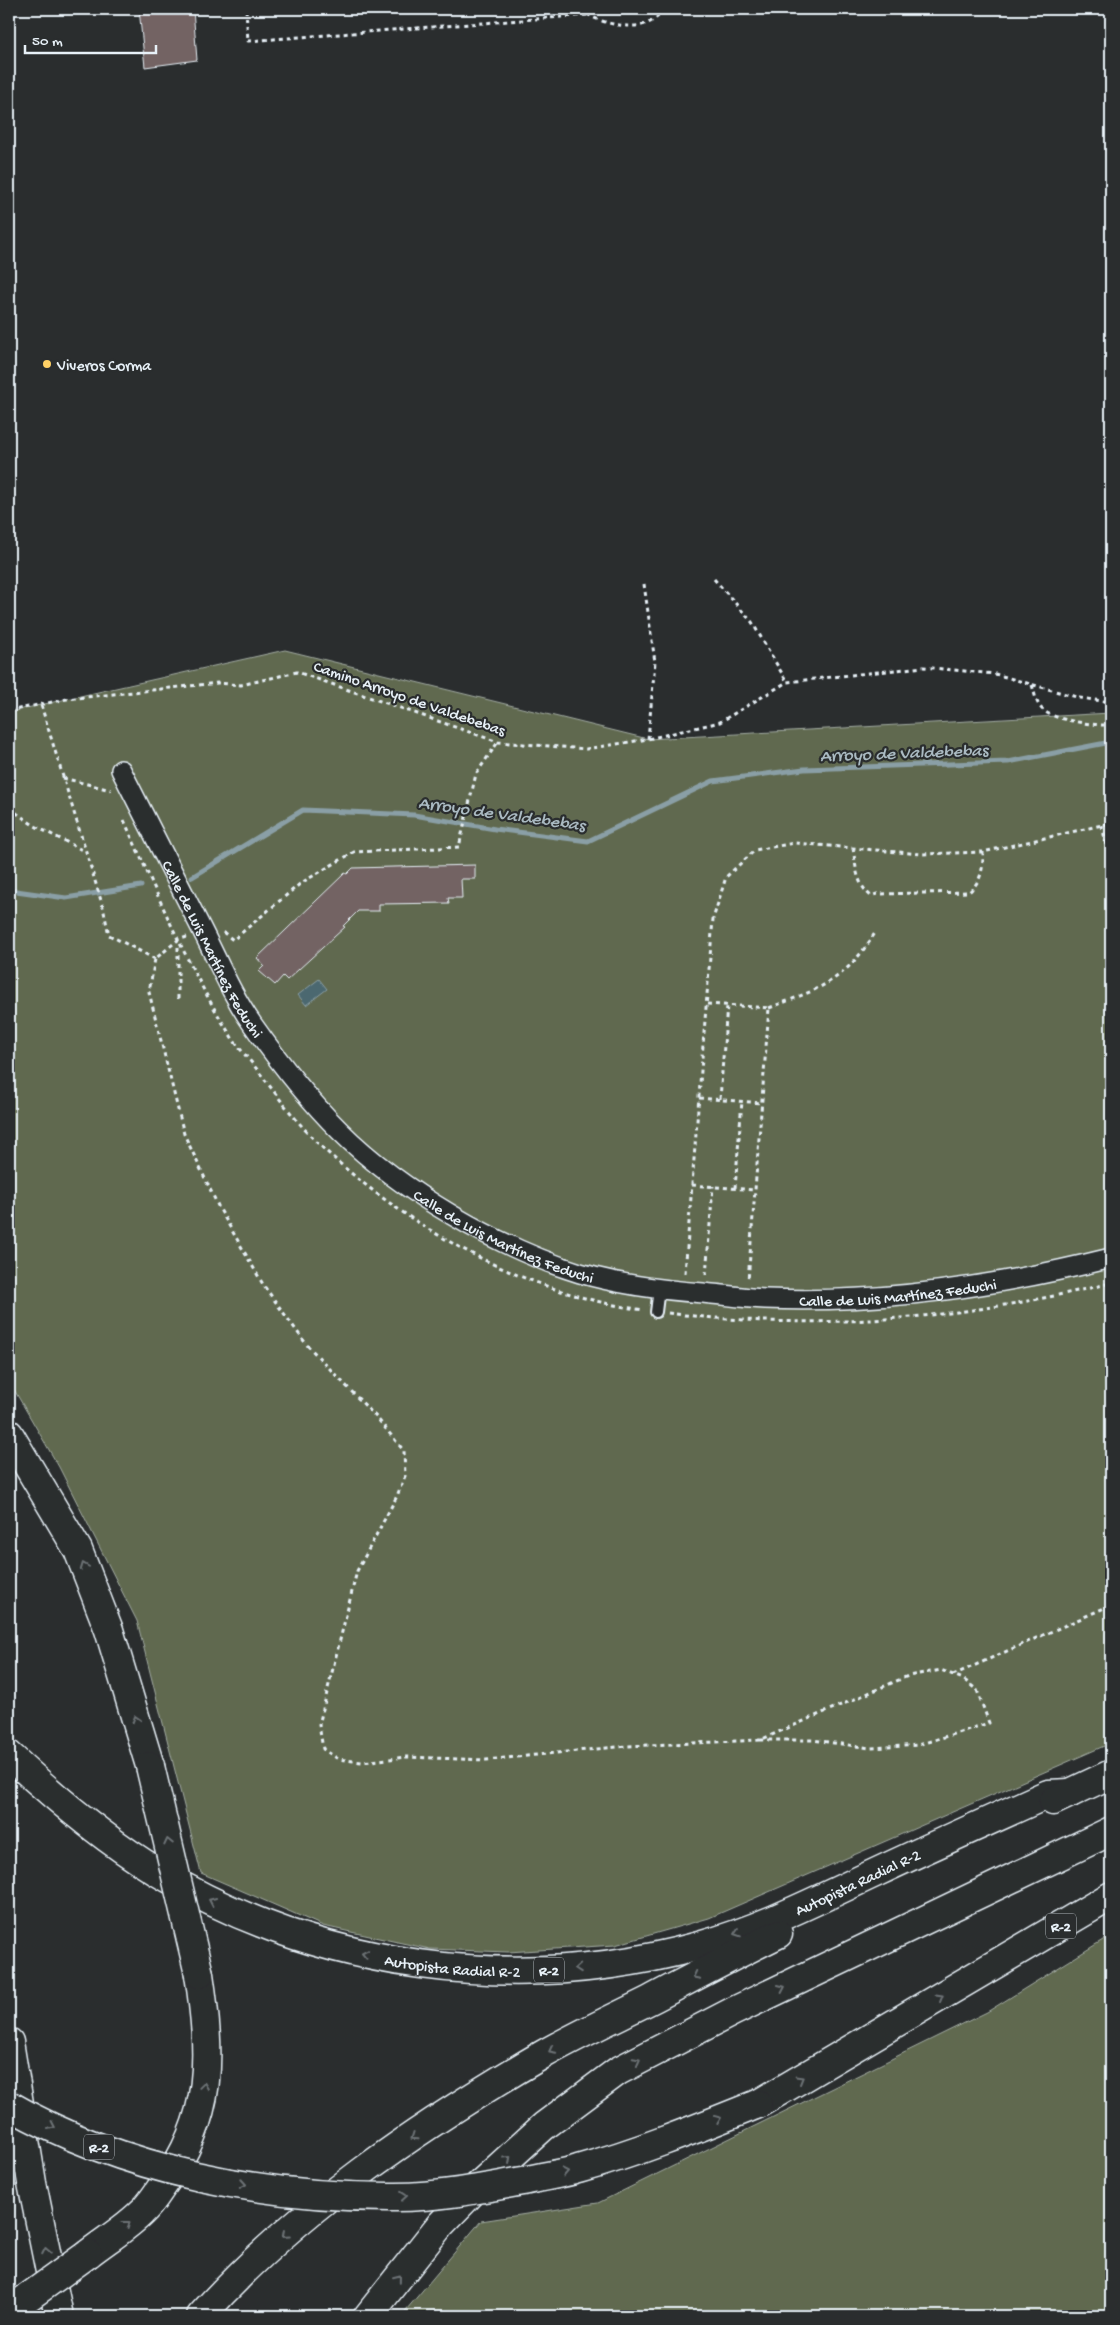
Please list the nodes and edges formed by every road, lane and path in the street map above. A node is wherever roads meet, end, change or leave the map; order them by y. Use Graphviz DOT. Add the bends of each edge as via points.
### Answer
graph roads {
  1 [pos="246,9"];
  2 [pos="581,9"];
  3 [pos="668,9"];
  4 [pos="587,15"];
  5 [pos="714,579"];
  6 [pos="644,584"];
  7 [pos="787,682"];
  8 [pos="1032,684"];
  9 [pos="1111,702"];
  10 [pos="40,705"];
  11 [pos="9,712"];
  12 [pos="1111,725"];
  13 [pos="648,739"];
  14 [pos="498,742"];
  15 [pos="121,770"];
  16 [pos="63,778"];
  17 [pos="111,790"];
  18 [pos="9,808"];
  19 [pos="1111,823"];
  20 [pos="1102,825"];
  21 [pos="853,848"];
  22 [pos="86,852"];
  23 [pos="982,852"];
  24 [pos="1111,868"];
  25 [pos="203,931"];
  26 [pos="875,933"];
  27 [pos="178,940"];
  28 [pos="155,959"];
  29 [pos="178,999"];
  30 [pos="707,1004"];
  31 [pos="727,1005"];
  32 [pos="769,1008"];
  33 [pos="699,1098"];
  34 [pos="720,1099"];
  35 [pos="742,1101"];
  36 [pos="762,1103"];
  37 [pos="692,1184"];
  38 [pos="713,1186"];
  39 [pos="735,1188"];
  40 [pos="755,1190"];
  41 [pos="1111,1258"];
  42 [pos="659,1288"];
  43 [pos="684,1292"];
  44 [pos="704,1293"];
  45 [pos="747,1297"];
  46 [pos="656,1312"];
  47 [pos="9,1434"];
  48 [pos="1111,1605"];
  49 [pos="953,1675"];
  50 [pos="760,1740"];
  51 [pos="9,1744"];
  52 [pos="9,1755"];
  53 [pos="1111,1774"];
  54 [pos="40,1784"];
  55 [pos="1070,1793"];
  56 [pos="1111,1831"];
  57 [pos="1111,1896"];
  58 [pos="9,2042"];
  59 [pos="9,2104"];
  60 [pos="9,2305"];
  61 [pos="9,2311"];
  62 [pos="12,2316"];
  63 [pos="59,2316"];
  64 [pos="201,2316"];
  65 [pos="368,2316"];
  1 -- 4 [label="path" via="248,41"];
  2 -- 4 [label="path"];
  3 -- 4 [label="path" via="647,24 618,26"];
  5 -- 7 [label="path" via="752,622"];
  6 -- 13 [label="path" via="655,662"];
  7 -- 8 [label="path, Camino Arroyo de Valdebebas" via="922,667 995,674"];
  7 -- 13 [label="path, Camino Arroyo de Valdebebas" via="720,722"];
  8 -- 9 [label="path, Camino Arroyo de Valdebebas" via="1080,698"];
  8 -- 12 [label="path" via="1044,712 1072,720"];
  10 -- 11 [label="path, Camino Arroyo de Valdebebas"];
  10 -- 14 [label="path, Camino Arroyo de Valdebebas" via="67,699 218,683 242,685 297,672"];
  10 -- 16 [label="path"];
  13 -- 14 [label="path, Camino Arroyo de Valdebebas" via="586,749"];
  14 -- 25 [label="path" via="476,774 459,847 354,852 302,883 233,940 216,926"];
  15 -- 25 [label="street, Calle de Luis Martínez Feduchi"];
  16 -- 17 [label="path"];
  16 -- 22 [label="path"];
  18 -- 22 [label="path" via="35,826"];
  19 -- 20 [label="path"];
  20 -- 23 [label="path"];
  20 -- 24 [label="path"];
  21 -- 23 [label="path" via="921,854"];
  21 -- 23 [label="path" via="862,889 871,896 969,892 983,872"];
  21 -- 30 [label="path" via="795,843 755,850 726,877 713,919"];
  22 -- 28 [label="path" via="109,934"];
  25 -- 27 [label="path"];
  25 -- 42 [label="street, Calle de Luis Martínez Feduchi" via="222,974 251,1023 295,1080 340,1132 392,1175 468,1225 526,1252 580,1272"];
  26 -- 32 [label="path" via="843,974 816,990"];
  27 -- 28 [label="path"];
  27 -- 29 [label="path"];
  28 -- 50 [label="path" via="149,992 184,1134 219,1208 264,1286 307,1345 404,1451 405,1476 357,1571 319,1725 323,1749 338,1758 362,1762 406,1757 486,1760 627,1746"];
  30 -- 31 [label="path"];
  30 -- 33 [label="path"];
  31 -- 32 [label="path"];
  31 -- 34 [label="path"];
  32 -- 36 [label="path"];
  33 -- 34 [label="path"];
  33 -- 37 [label="path"];
  34 -- 35 [label="path"];
  35 -- 36 [label="path"];
  35 -- 39 [label="path"];
  36 -- 40 [label="path"];
  37 -- 38 [label="path"];
  37 -- 43 [label="path"];
  38 -- 39 [label="path"];
  38 -- 44 [label="path"];
  39 -- 40 [label="path"];
  40 -- 45 [label="path"];
  41 -- 45 [label="street, Calle de Luis Martínez Feduchi" via="978,1287 874,1297"];
  42 -- 43 [label="street, Calle de Luis Martínez Feduchi"];
  42 -- 46 [label="lane"];
  43 -- 44 [label="street, Calle de Luis Martínez Feduchi"];
  44 -- 45 [label="street, Calle de Luis Martínez Feduchi"];
  61 -- 47 [label="highway, one-way, bridge" via="143,2212 178,2164 200,2117 207,2063 199,1974 150,1766 109,1630 78,1550"];
  48 -- 49 [label="path"];
  49 -- 50 [label="path" via="941,1670 908,1676"];
  49 -- 50 [label="path" via="977,1690 989,1723 918,1745 870,1748 813,1740"];
  51 -- 54 [label="highway" via="35,1770"];
  52 -- 54 [label="highway, Autopista Radial R-2 / R-2"];
  53 -- 55 [label="highway, Autopista Radial R-2 / R-2"];
  55 -- 54 [label="highway, Autopista Radial R-2 / R-2, one-way" via="1048,1794 808,1904 700,1946 596,1966 522,1971 460,1969 390,1960 338,1949 273,1928 203,1897 156,1871 89,1825"];
  55 -- 64 [label="highway, Autopista Radial R-2 / R-2, one-way" via="772,1937 544,2055 465,2102 308,2215"];
  65 -- 56 [label="highway, one-way" via="440,2225 478,2186 544,2126 618,2071 734,2011"];
  59 -- 57 [label="highway, R-2, one-way, bridge" via="89,2144 195,2176 292,2193 398,2197 488,2188 576,2170 664,2142 758,2104"];
  63 -- 58 [label="highway, one-way" via="32,2183"];
  60 -- 62 [label="highway"];
}
